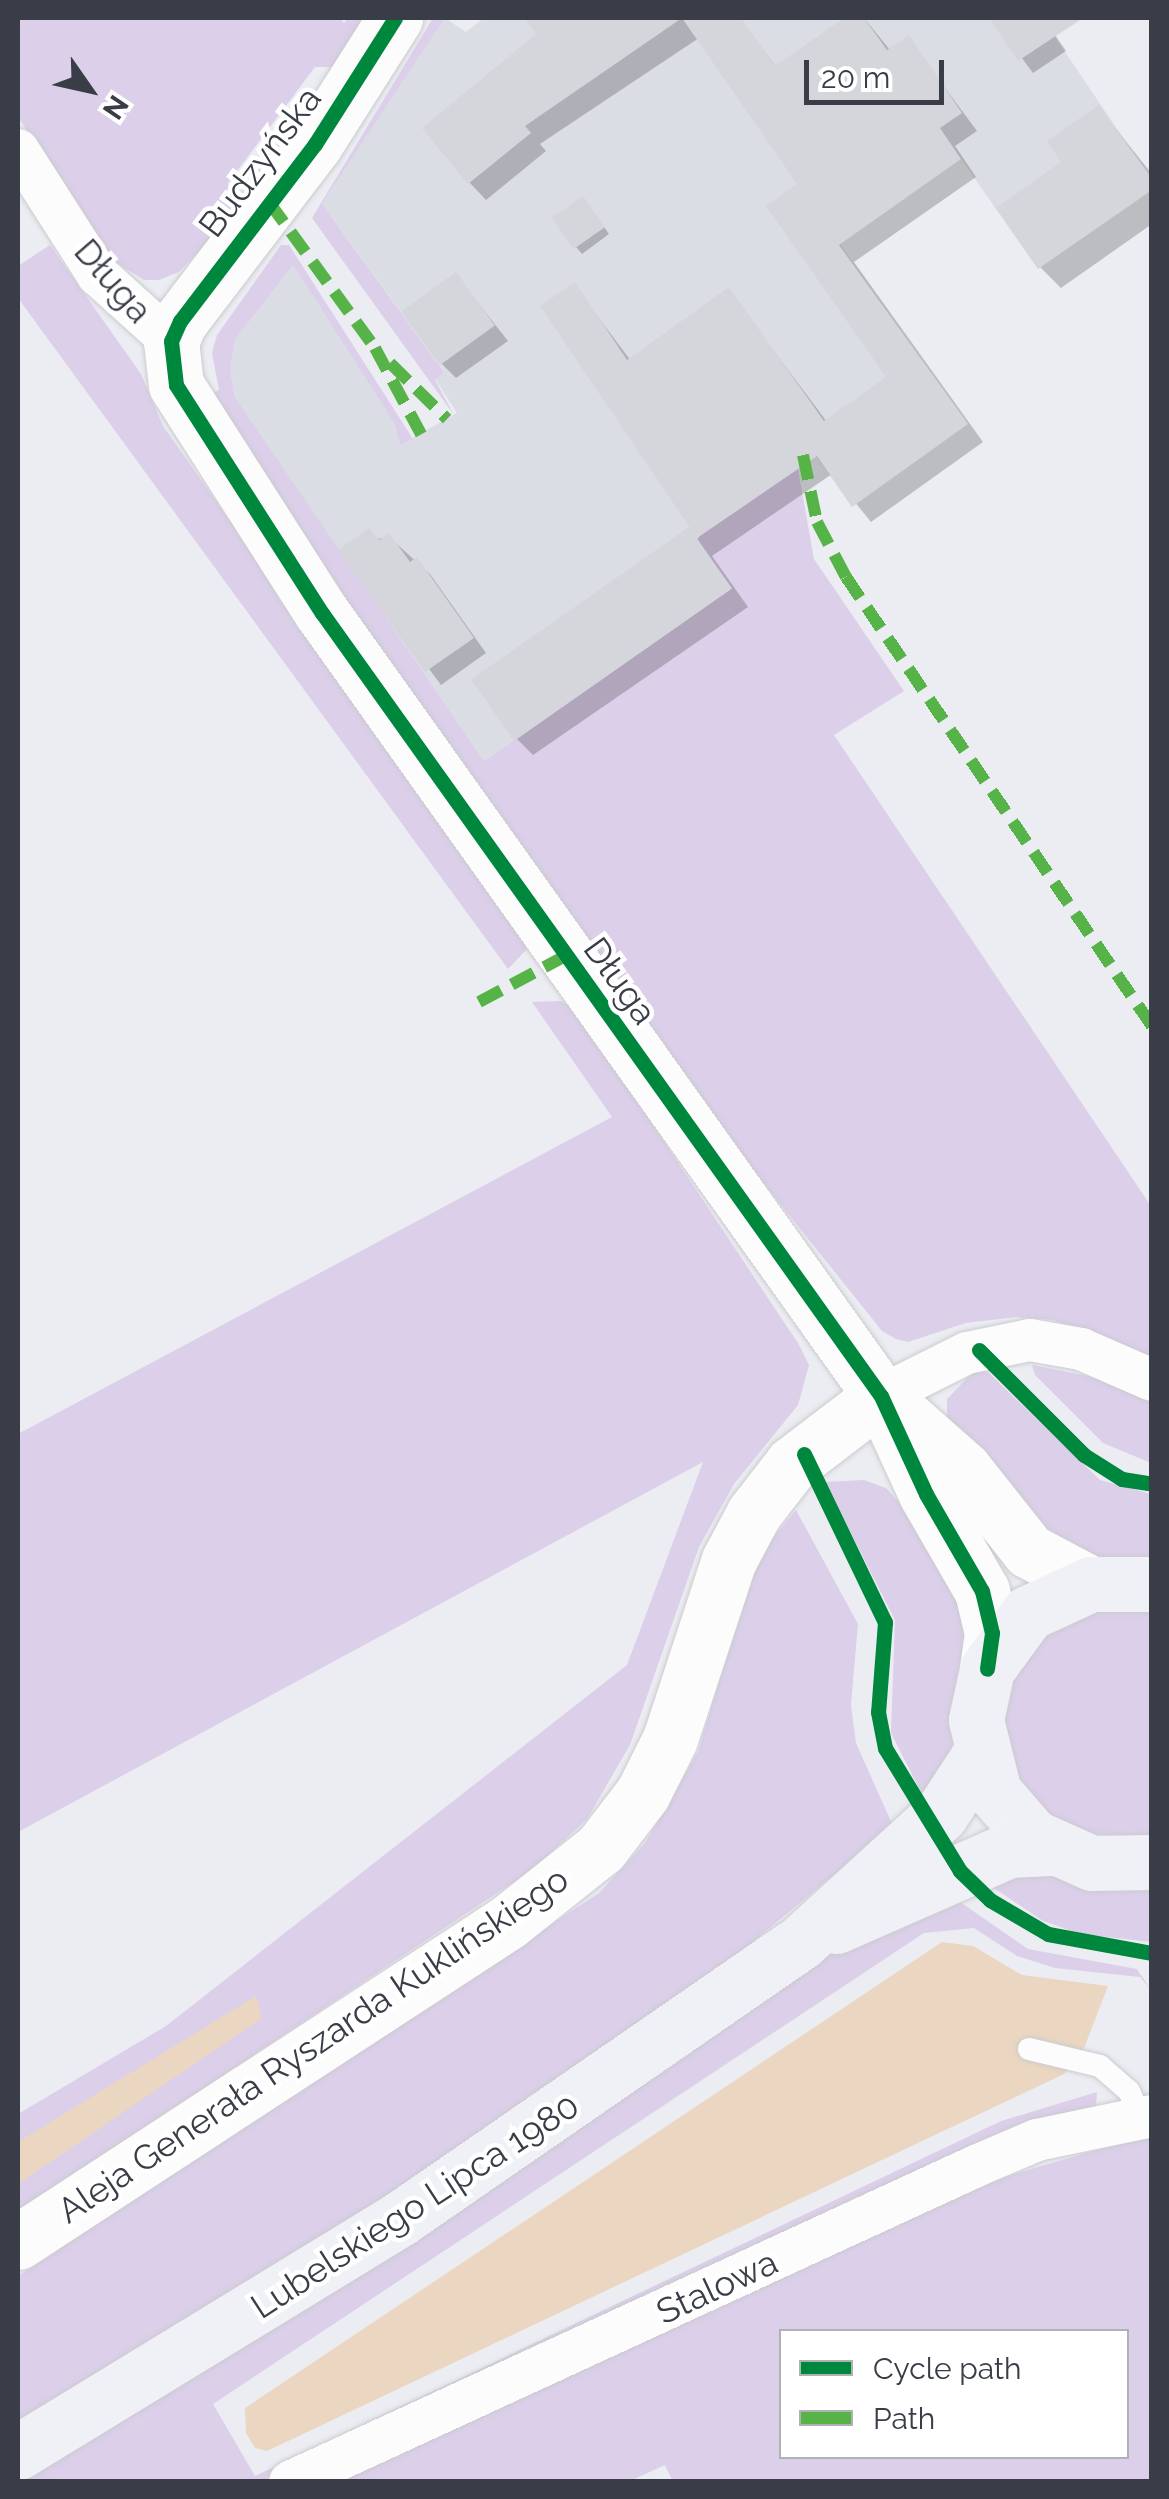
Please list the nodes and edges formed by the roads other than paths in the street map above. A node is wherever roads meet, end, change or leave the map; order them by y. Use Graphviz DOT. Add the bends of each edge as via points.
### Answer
graph roads {
  1 [pos="394,18"];
  2 [pos="18,150"];
  3 [pos="171,341"];
  4 [pos="1152,1380"];
  5 [pos="881,1396"];
  6 [pos="1091,1584"];
  7 [pos="1152,1584"];
  8 [pos="987,1669"];
  9 [pos="980,1754"];
  10 [pos="1050,1848"];
  11 [pos="1152,1862"];
  12 [pos="801,1942"];
  13 [pos="1029,2049"];
  14 [pos="1146,2116"];
  15 [pos="18,2242"];
  16 [pos="18,2452"];
  17 [pos="290,2482"];
  1 -- 3 [label="street, Budzyńska" via="314,144 196,296"];
  2 -- 3 [label="street, Długa" via="98,274"];
  3 -- 5 [label="street, Długa" via="173,374 191,417 322,613"];
  4 -- 5 [label="street" via="1080,1349 1030,1340 967,1353"];
  5 -- 6 [label="street, Długa" via="964,1469 1029,1551"];
  5 -- 8 [label="street, Długa" via="926,1494 982,1591 992,1634"];
  5 -- 15 [label="street, Aleja Generała Ryszarda Kuklińskiego" via="792,1464 754,1513 729,1560 670,1739 644,1793 602,1848 508,1922"];
  6 -- 7 [label="main road"];
  6 -- 8 [label="main road" via="1028,1613"];
  8 -- 9 [label="main road" via="976,1720"];
  9 -- 10 [label="main road" via="1005,1809"];
  9 -- 12 [label="main road, Lubelskiego Lipca 1980" via="941,1814"];
  10 -- 11 [label="main road" via="1092,1863"];
  10 -- 12 [label="main road, Lubelskiego Lipca 1980" via="1010,1850"];
  12 -- 16 [label="main road, Lubelskiego Lipca 1980" via="385,2228"];
  13 -- 14 [label="lane" via="1100,2066"];
  14 -- 17 [label="street, Stalowa" via="1036,2140"];
}
